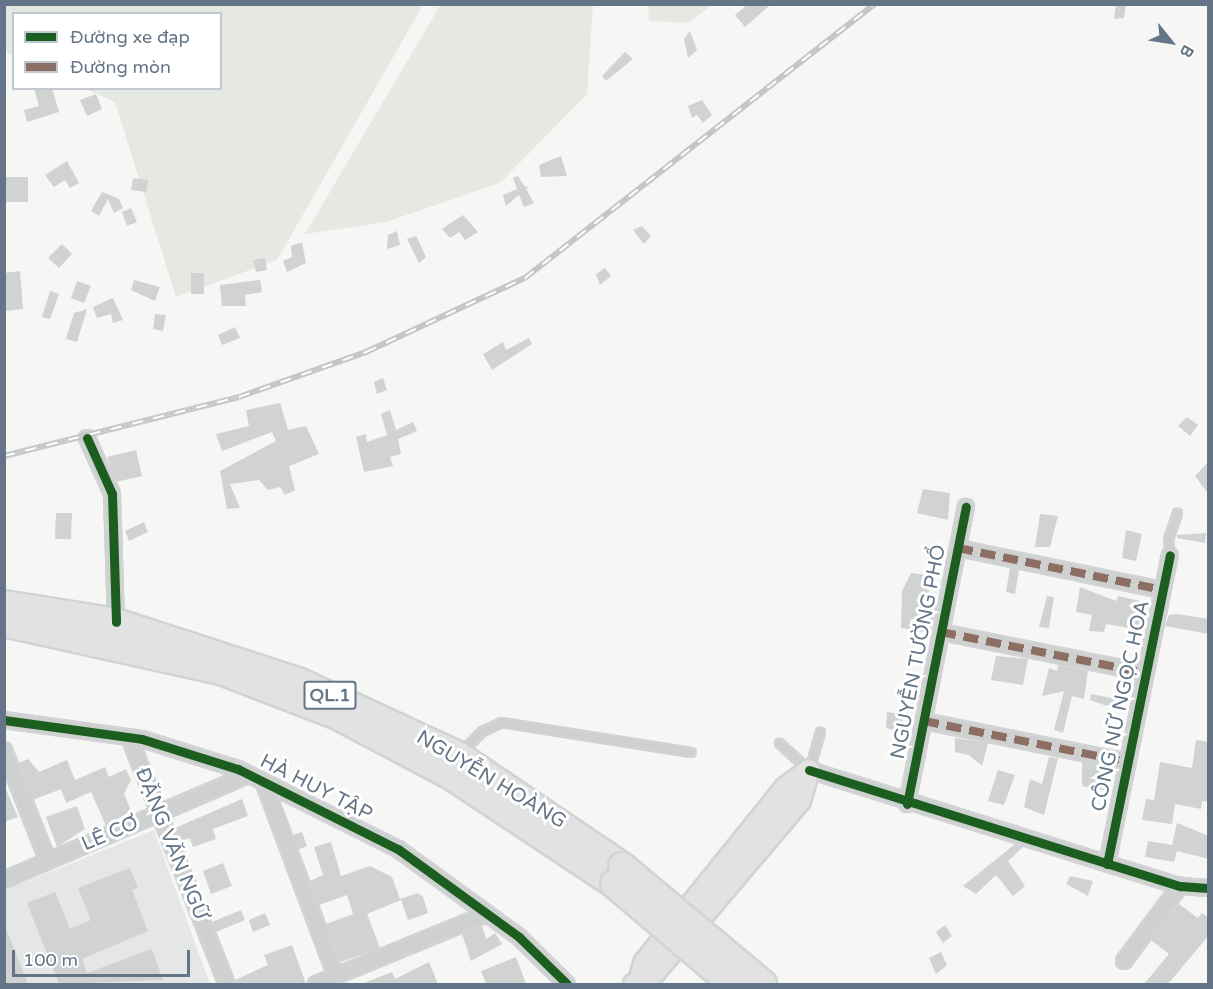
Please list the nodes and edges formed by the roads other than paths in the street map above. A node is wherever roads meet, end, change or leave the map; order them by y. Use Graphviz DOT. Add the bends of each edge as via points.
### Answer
graph roads {
  1 [pos="87,438"];
  2 [pos="966,507"];
  3 [pos="1177,513"];
  4 [pos="958,548"];
  5 [pos="1170,555"];
  6 [pos="1163,590"];
  7 [pos="4,604"];
  8 [pos="116,622"];
  9 [pos="4,623"];
  10 [pos="941,633"];
  11 [pos="1146,673"];
  12 [pos="4,720"];
  13 [pos="924,720"];
  14 [pos="820,732"];
  15 [pos="129,737"];
  16 [pos="779,743"];
  17 [pos="4,750"];
  18 [pos="691,752"];
  19 [pos="458,755"];
  20 [pos="1128,762"];
  21 [pos="809,770"];
  22 [pos="248,775"];
  23 [pos="263,781"];
  24 [pos="907,804"];
  25 [pos="159,813"];
  26 [pos="48,861"];
  27 [pos="1107,864"];
  28 [pos="618,875"];
  29 [pos="4,880"];
  30 [pos="1180,886"];
  31 [pos="1209,888"];
  32 [pos="487,914"];
  33 [pos="1124,961"];
  34 [pos="336,976"];
  35 [pos="637,982"];
  36 [pos="227,984"];
  37 [pos="316,984"];
  38 [pos="567,984"];
  39 [pos="732,984"];
  40 [pos="763,984"];
  1 -- 8 [label="street" via="112,494"];
  2 -- 4 [label="street, NGUYỄN TƯỜNG PHỔ"];
  3 -- 5 [label="lane" via="1168,539"];
  4 -- 6 [label="street"];
  4 -- 10 [label="street, NGUYỄN TƯỜNG PHỔ"];
  5 -- 6 [label="street, CÔNG NỮ NGỌC HOA"];
  6 -- 11 [label="street, CÔNG NỮ NGỌC HOA"];
  7 -- 8 [label="highway, NGUYỄN HOÀNG / QL.1"];
  8 -- 19 [label="highway, NGUYỄN HOÀNG / QL.1" via="298,681"];
  9 -- 28 [label="highway, NGUYỄN HOÀNG / QL.1" via="221,671 338,716 453,777"];
  10 -- 11 [label="street"];
  10 -- 13 [label="street, NGUYỄN TƯỜNG PHỔ"];
  11 -- 20 [label="street, CÔNG NỮ NGỌC HOA"];
  12 -- 15 [label="street, HÀ HUY TẬP"];
  13 -- 20 [label="street"];
  13 -- 24 [label="street, NGUYỄN TƯỜNG PHỔ"];
  14 -- 21 [label="lane"];
  15 -- 22 [label="street, HÀ HUY TẬP"];
  15 -- 25 [label="street, ĐẶNG VĂN NGỮ"];
  16 -- 21 [label="lane"];
  17 -- 26 [label="street"];
  18 -- 19 [label="lane" via="501,722 482,731"];
  19 -- 28 [label="highway, NGUYỄN HOÀNG / QL.1"];
  20 -- 27 [label="street, CÔNG NỮ NGỌC HOA"];
  21 -- 24 [label="street"];
  21 -- 35 [label="street" via="785,788 723,878 644,963"];
  22 -- 23 [label="street, HÀ HUY TẬP"];
  22 -- 25 [label="street, LÊ CƠ"];
  23 -- 32 [label="street, HÀ HUY TẬP" via="398,849"];
  23 -- 34 [label="street"];
  24 -- 27 [label="street"];
  25 -- 26 [label="street, LÊ CƠ"];
  25 -- 36 [label="street, ĐẶNG VĂN NGỮ"];
  26 -- 29 [label="street, LÊ CƠ"];
  27 -- 30 [label="street"];
  28 -- 39 [label="highway, NGUYỄN HOÀNG / QL.1, bridge"];
  28 -- 40 [label="highway, NGUYỄN HOÀNG / QL.1, bridge"];
  30 -- 31 [label="street"];
  30 -- 33 [label="street"];
  32 -- 34 [label="street"];
  32 -- 38 [label="street, HÀ HUY TẬP"];
  34 -- 37 [label="street"];
}
